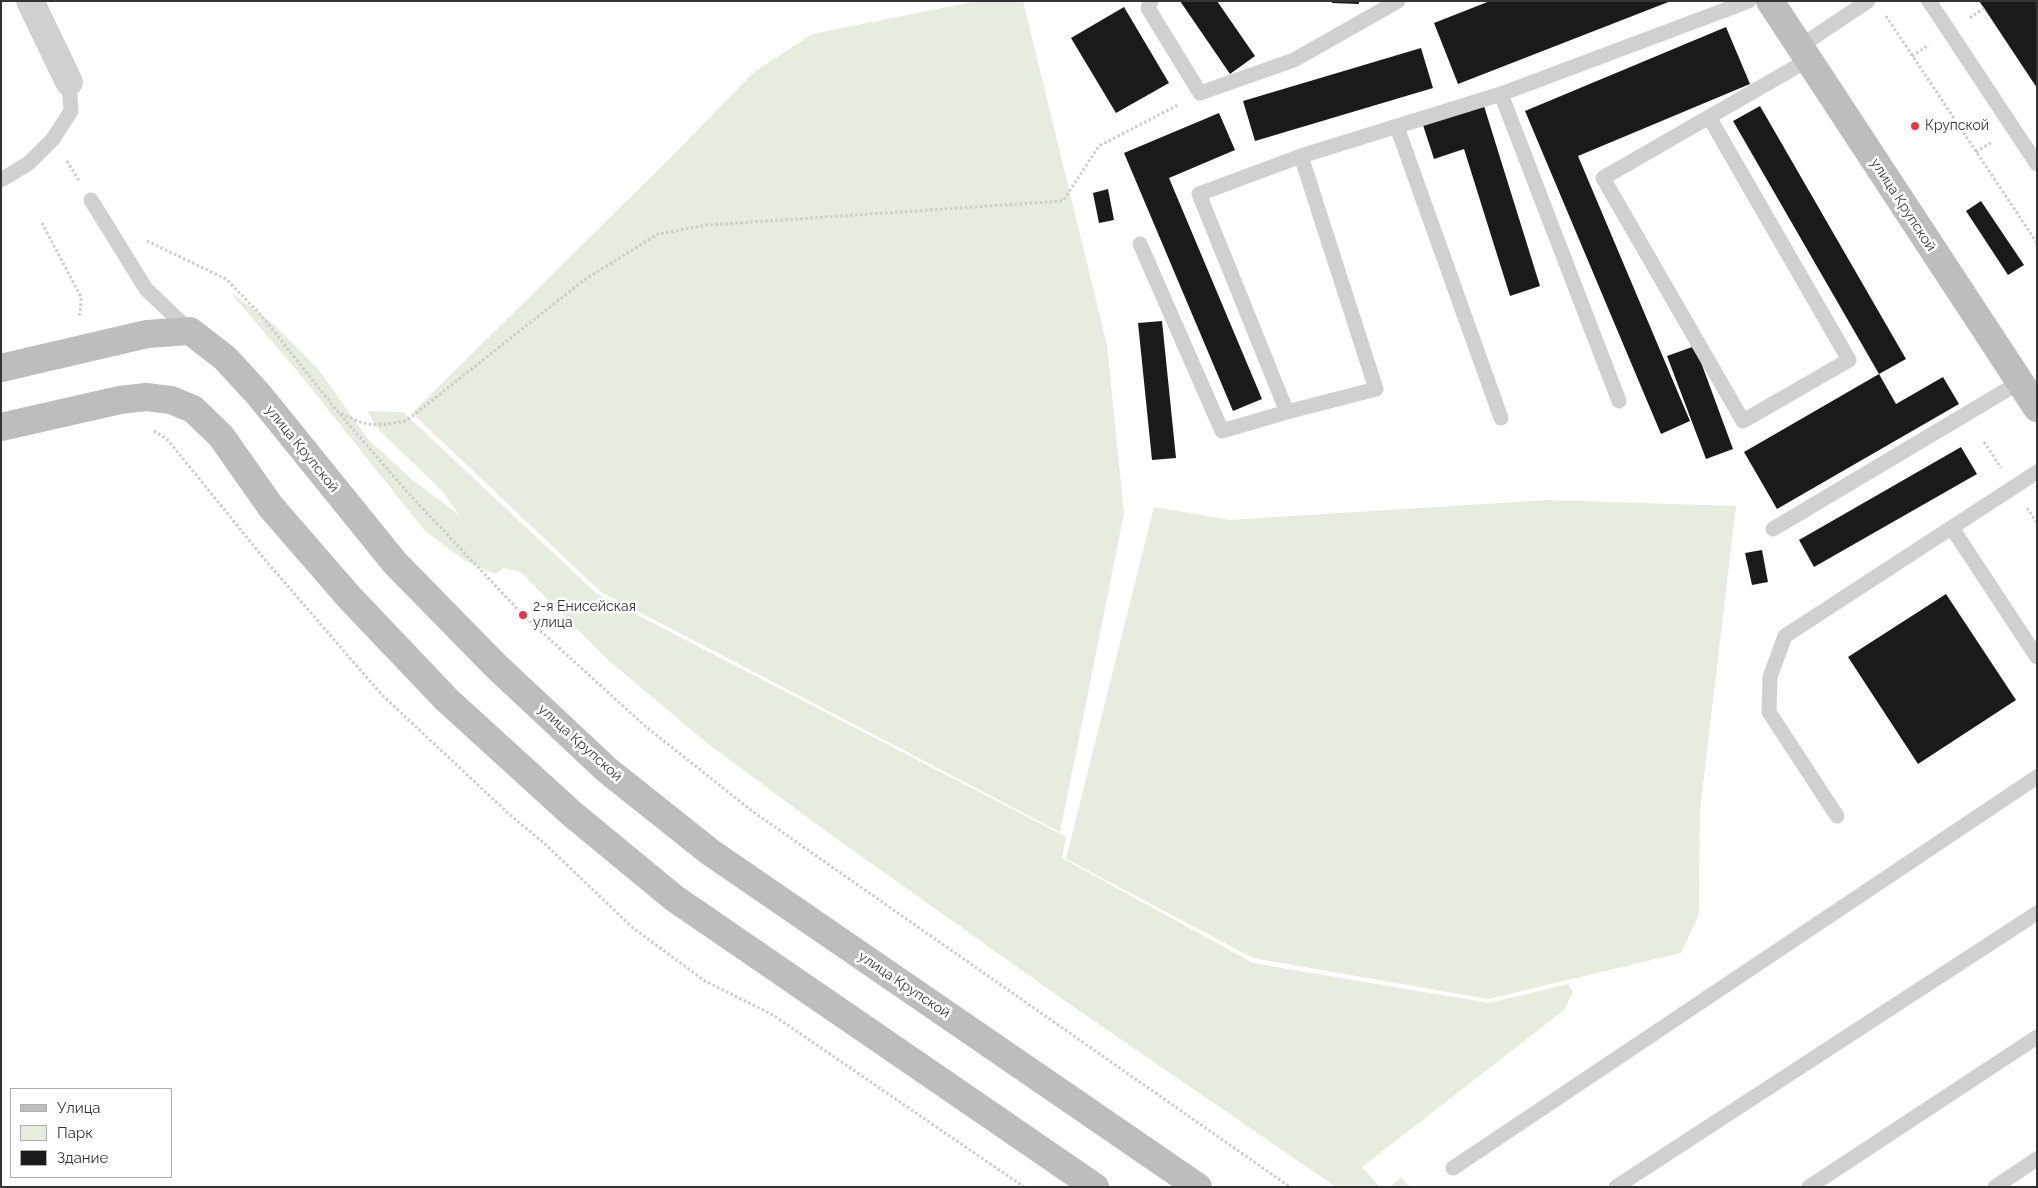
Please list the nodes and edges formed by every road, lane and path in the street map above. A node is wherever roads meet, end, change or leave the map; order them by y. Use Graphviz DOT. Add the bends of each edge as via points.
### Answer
graph roads {
  1 [pos="30,1"];
  2 [pos="1151,1"];
  3 [pos="1398,1"];
  4 [pos="1749,1"];
  5 [pos="1770,1"];
  6 [pos="1868,1"];
  7 [pos="1929,1"];
  8 [pos="1984,8"];
  9 [pos="1882,9"];
  10 [pos="1966,20"];
  11 [pos="1804,53"];
  12 [pos="69,82"];
  13 [pos="1200,93"];
  14 [pos="1501,94"];
  15 [pos="1709,117"];
  16 [pos="1398,127"];
  17 [pos="53,139"];
  18 [pos="1301,156"];
  19 [pos="2037,164"];
  20 [pos="1,180"];
  21 [pos="91,200"];
  22 [pos="104,221"];
  23 [pos="42,224"];
  24 [pos="2037,243"];
  25 [pos="1140,244"];
  26 [pos="72,323"];
  27 [pos="190,332"];
  28 [pos="1,368"];
  29 [pos="2020,382"];
  30 [pos="1619,402"];
  31 [pos="2037,408"];
  32 [pos="338,412"];
  33 [pos="1287,412"];
  34 [pos="1501,418"];
  35 [pos="1,427"];
  36 [pos="2037,472"];
  37 [pos="1952,528"];
  38 [pos="1773,529"];
  39 [pos="2037,657"];
  40 [pos="2037,777"];
  41 [pos="1837,816"];
  42 [pos="2037,913"];
  43 [pos="2037,1037"];
  44 [pos="2037,1159"];
  45 [pos="1453,1168"];
  46 [pos="1095,1187"];
  47 [pos="1198,1187"];
  48 [pos="1290,1187"];
  49 [pos="1616,1187"];
  50 [pos="1809,1187"];
  51 [pos="1995,1187"];
  1 -- 12 [label="street"];
  2 -- 13 [label="lane" via="1148,8"];
  3 -- 13 [label="lane" via="1294,60"];
  4 -- 14 [label="lane"];
  5 -- 11 [label="main road, улица Крупской"];
  6 -- 11 [label="lane"];
  7 -- 19 [label="lane"];
  8 -- 10 [label="path"];
  9 -- 24 [label="path"];
  11 -- 15 [label="lane"];
  11 -- 29 [label="main road, улица Крупской"];
  12 -- 17 [label="lane" via="71,111"];
  13 -- 32 [label="path" via="1099,146 1063,201 707,225 658,234 584,280 406,421 381,426 362,424"];
  14 -- 16 [label="lane"];
  14 -- 30 [label="lane"];
  15 -- 15 [label="lane" via="1603,178 1743,421 1849,360"];
  16 -- 18 [label="lane"];
  16 -- 34 [label="lane"];
  17 -- 20 [label="lane" via="29,163"];
  17 -- 21 [label="path"];
  18 -- 33 [label="lane" via="1376,389"];
  18 -- 33 [label="lane" via="1199,194"];
  21 -- 22 [label="lane"];
  22 -- 27 [label="lane" via="146,288"];
  22 -- 32 [label="path" via="226,279 260,314"];
  23 -- 26 [label="path" via="81,297 80,314"];
  25 -- 33 [label="lane" via="1222,431"];
  27 -- 28 [label="main road" via="147,334"];
  27 -- 47 [label="main road, улица Крупской" via="225,358 259,395 395,563 496,666 607,770 710,852"];
  29 -- 31 [label="main road, улица Крупской"];
  29 -- 38 [label="lane"];
  32 -- 48 [label="path" via="409,494 523,615 645,726 752,810"];
  35 -- 46 [label="main road" via="146,397 171,400 193,409 220,436 271,507 349,597 447,700 571,813 674,898"];
  36 -- 37 [label="lane"];
  37 -- 39 [label="lane"];
  37 -- 41 [label="lane" via="1785,636 1776,656 1770,676 1769,712"];
  40 -- 45 [label="lane"];
  42 -- 49 [label="lane"];
  43 -- 50 [label="lane"];
  44 -- 51 [label="lane"];
}
